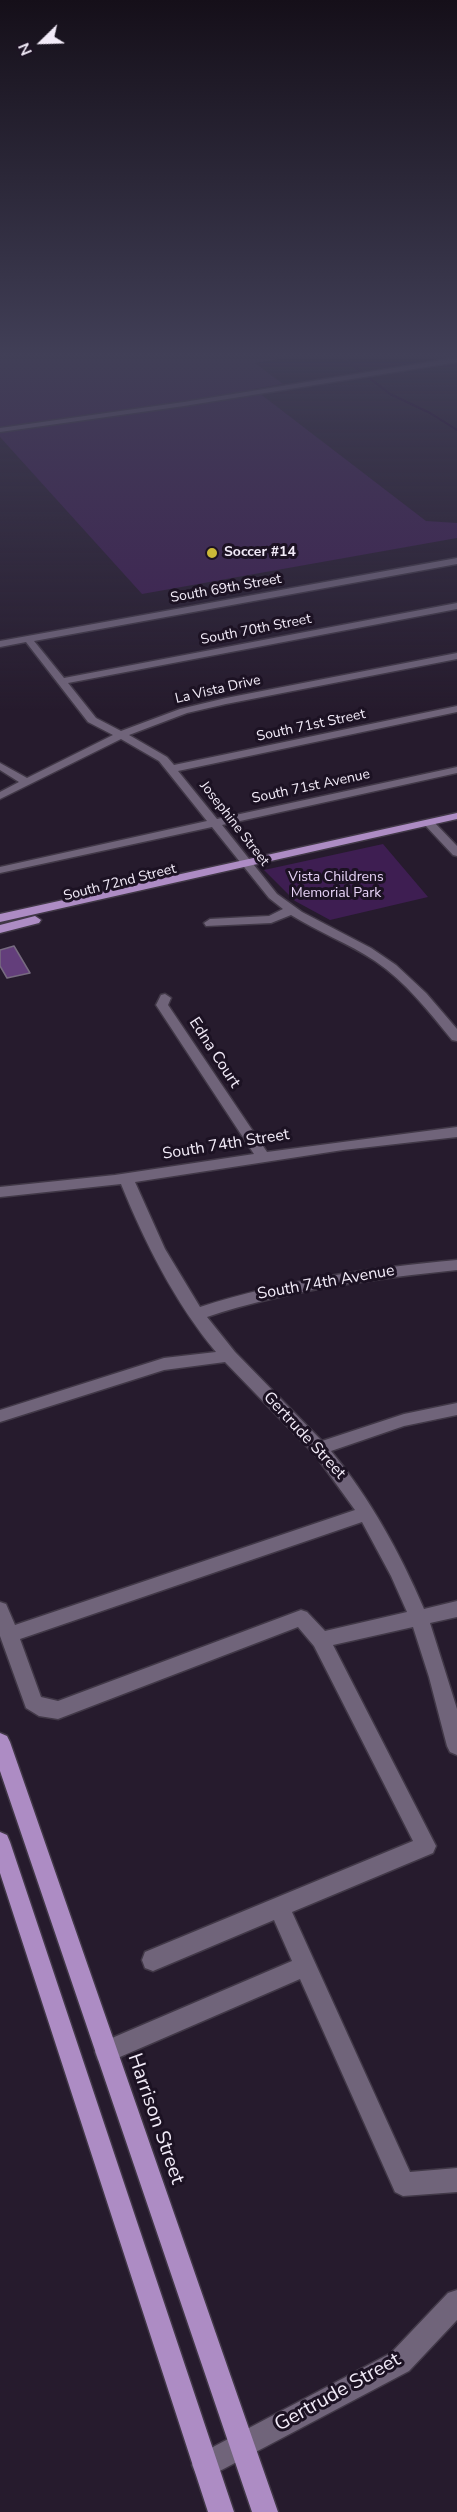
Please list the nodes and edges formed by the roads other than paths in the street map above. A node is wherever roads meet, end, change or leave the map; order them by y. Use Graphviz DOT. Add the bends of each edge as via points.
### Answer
graph roads {
  1 [pos="457,561"];
  2 [pos="457,606"];
  3 [pos="28,639"];
  4 [pos="0,644"];
  5 [pos="457,656"];
  6 [pos="61,681"];
  7 [pos="457,709"];
  8 [pos="120,736"];
  9 [pos="0,765"];
  10 [pos="171,769"];
  11 [pos="457,770"];
  12 [pos="28,783"];
  13 [pos="0,796"];
  14 [pos="457,816"];
  15 [pos="214,823"];
  16 [pos="429,823"];
  17 [pos="457,853"];
  18 [pos="246,864"];
  19 [pos="0,870"];
  20 [pos="291,909"];
  21 [pos="0,918"];
  22 [pos="210,923"];
  23 [pos="0,929"];
  24 [pos="165,998"];
  25 [pos="457,1037"];
  26 [pos="457,1132"];
  27 [pos="263,1156"];
  28 [pos="127,1180"];
  29 [pos="0,1192"];
  30 [pos="457,1265"];
  31 [pos="197,1314"];
  32 [pos="229,1356"];
  33 [pos="457,1409"];
  34 [pos="0,1416"];
  35 [pos="319,1449"];
  36 [pos="365,1514"];
  37 [pos="0,1610"];
  38 [pos="457,1610"];
  39 [pos="417,1619"];
  40 [pos="9,1635"];
  41 [pos="321,1640"];
  42 [pos="0,1742"];
  43 [pos="457,1746"];
  44 [pos="0,1842"];
  45 [pos="279,1907"];
  46 [pos="153,1960"];
  47 [pos="305,1966"];
  48 [pos="106,2052"];
  49 [pos="457,2180"];
  50 [pos="457,2302"];
  51 [pos="242,2446"];
  52 [pos="205,2465"];
  53 [pos="220,2512"];
  54 [pos="265,2512"];
  1 -- 3 [label="street, South 69th Street"];
  2 -- 6 [label="street, South 70th Street"];
  3 -- 4 [label="street, South 69th Street"];
  3 -- 6 [label="street, Josephine Street"];
  5 -- 8 [label="street, La Vista Drive" via="211,704"];
  6 -- 8 [label="street, Josephine Street" via="92,720"];
  7 -- 10 [label="street, South 71st Street"];
  8 -- 10 [label="street, Josephine Street" via="153,752"];
  8 -- 12 [label="street, La Vista Drive"];
  9 -- 12 [label="street"];
  10 -- 15 [label="street, Josephine Street"];
  11 -- 15 [label="street, South 71st Avenue"];
  12 -- 13 [label="street, La Vista Drive"];
  14 -- 16 [label="main road, South 72nd Street"];
  15 -- 18 [label="street, Josephine Street"];
  15 -- 19 [label="street, South 71st Avenue"];
  16 -- 17 [label="street"];
  16 -- 18 [label="main road, South 72nd Street"];
  18 -- 20 [label="street, Josephine Street" via="273,896"];
  18 -- 21 [label="main road, South 72nd Street"];
  18 -- 23 [label="main road, South 72nd Street"];
  20 -- 22 [label="street" via="271,919"];
  20 -- 25 [label="street, Josephine Street" via="370,953 404,977"];
  24 -- 27 [label="street, Edna Court" via="162,1005"];
  26 -- 27 [label="street, South 74th Street" via="375,1139"];
  27 -- 28 [label="street, South 74th Street"];
  28 -- 29 [label="street, South 74th Street"];
  28 -- 31 [label="street, Gertrude Street"];
  30 -- 31 [label="street, South 74th Avenue" via="371,1273 296,1286 241,1298"];
  31 -- 32 [label="street, Gertrude Street"];
  32 -- 34 [label="street" via="164,1364"];
  32 -- 35 [label="street, Gertrude Street"];
  33 -- 35 [label="street" via="377,1426"];
  35 -- 36 [label="street, Gertrude Street" via="349,1485"];
  36 -- 39 [label="street, Gertrude Street" via="395,1565"];
  36 -- 40 [label="street"];
  37 -- 40 [label="street"];
  38 -- 39 [label="street"];
  39 -- 41 [label="street"];
  39 -- 43 [label="street, Gertrude Street" via="435,1665"];
  40 -- 41 [label="street" via="33,1702 58,1710 301,1618"];
  41 -- 45 [label="street" via="426,1846"];
  42 -- 48 [label="main road, Harrison Street"];
  44 -- 52 [label="main road"];
  45 -- 46 [label="street"];
  45 -- 47 [label="street"];
  47 -- 48 [label="street"];
  47 -- 49 [label="street" via="403,2184"];
  48 -- 51 [label="main road, Harrison Street"];
  50 -- 51 [label="street, Gertrude Street" via="400,2362"];
  51 -- 52 [label="street, Gertrude Street"];
  51 -- 54 [label="main road, Harrison Street"];
  52 -- 53 [label="main road"];
}
